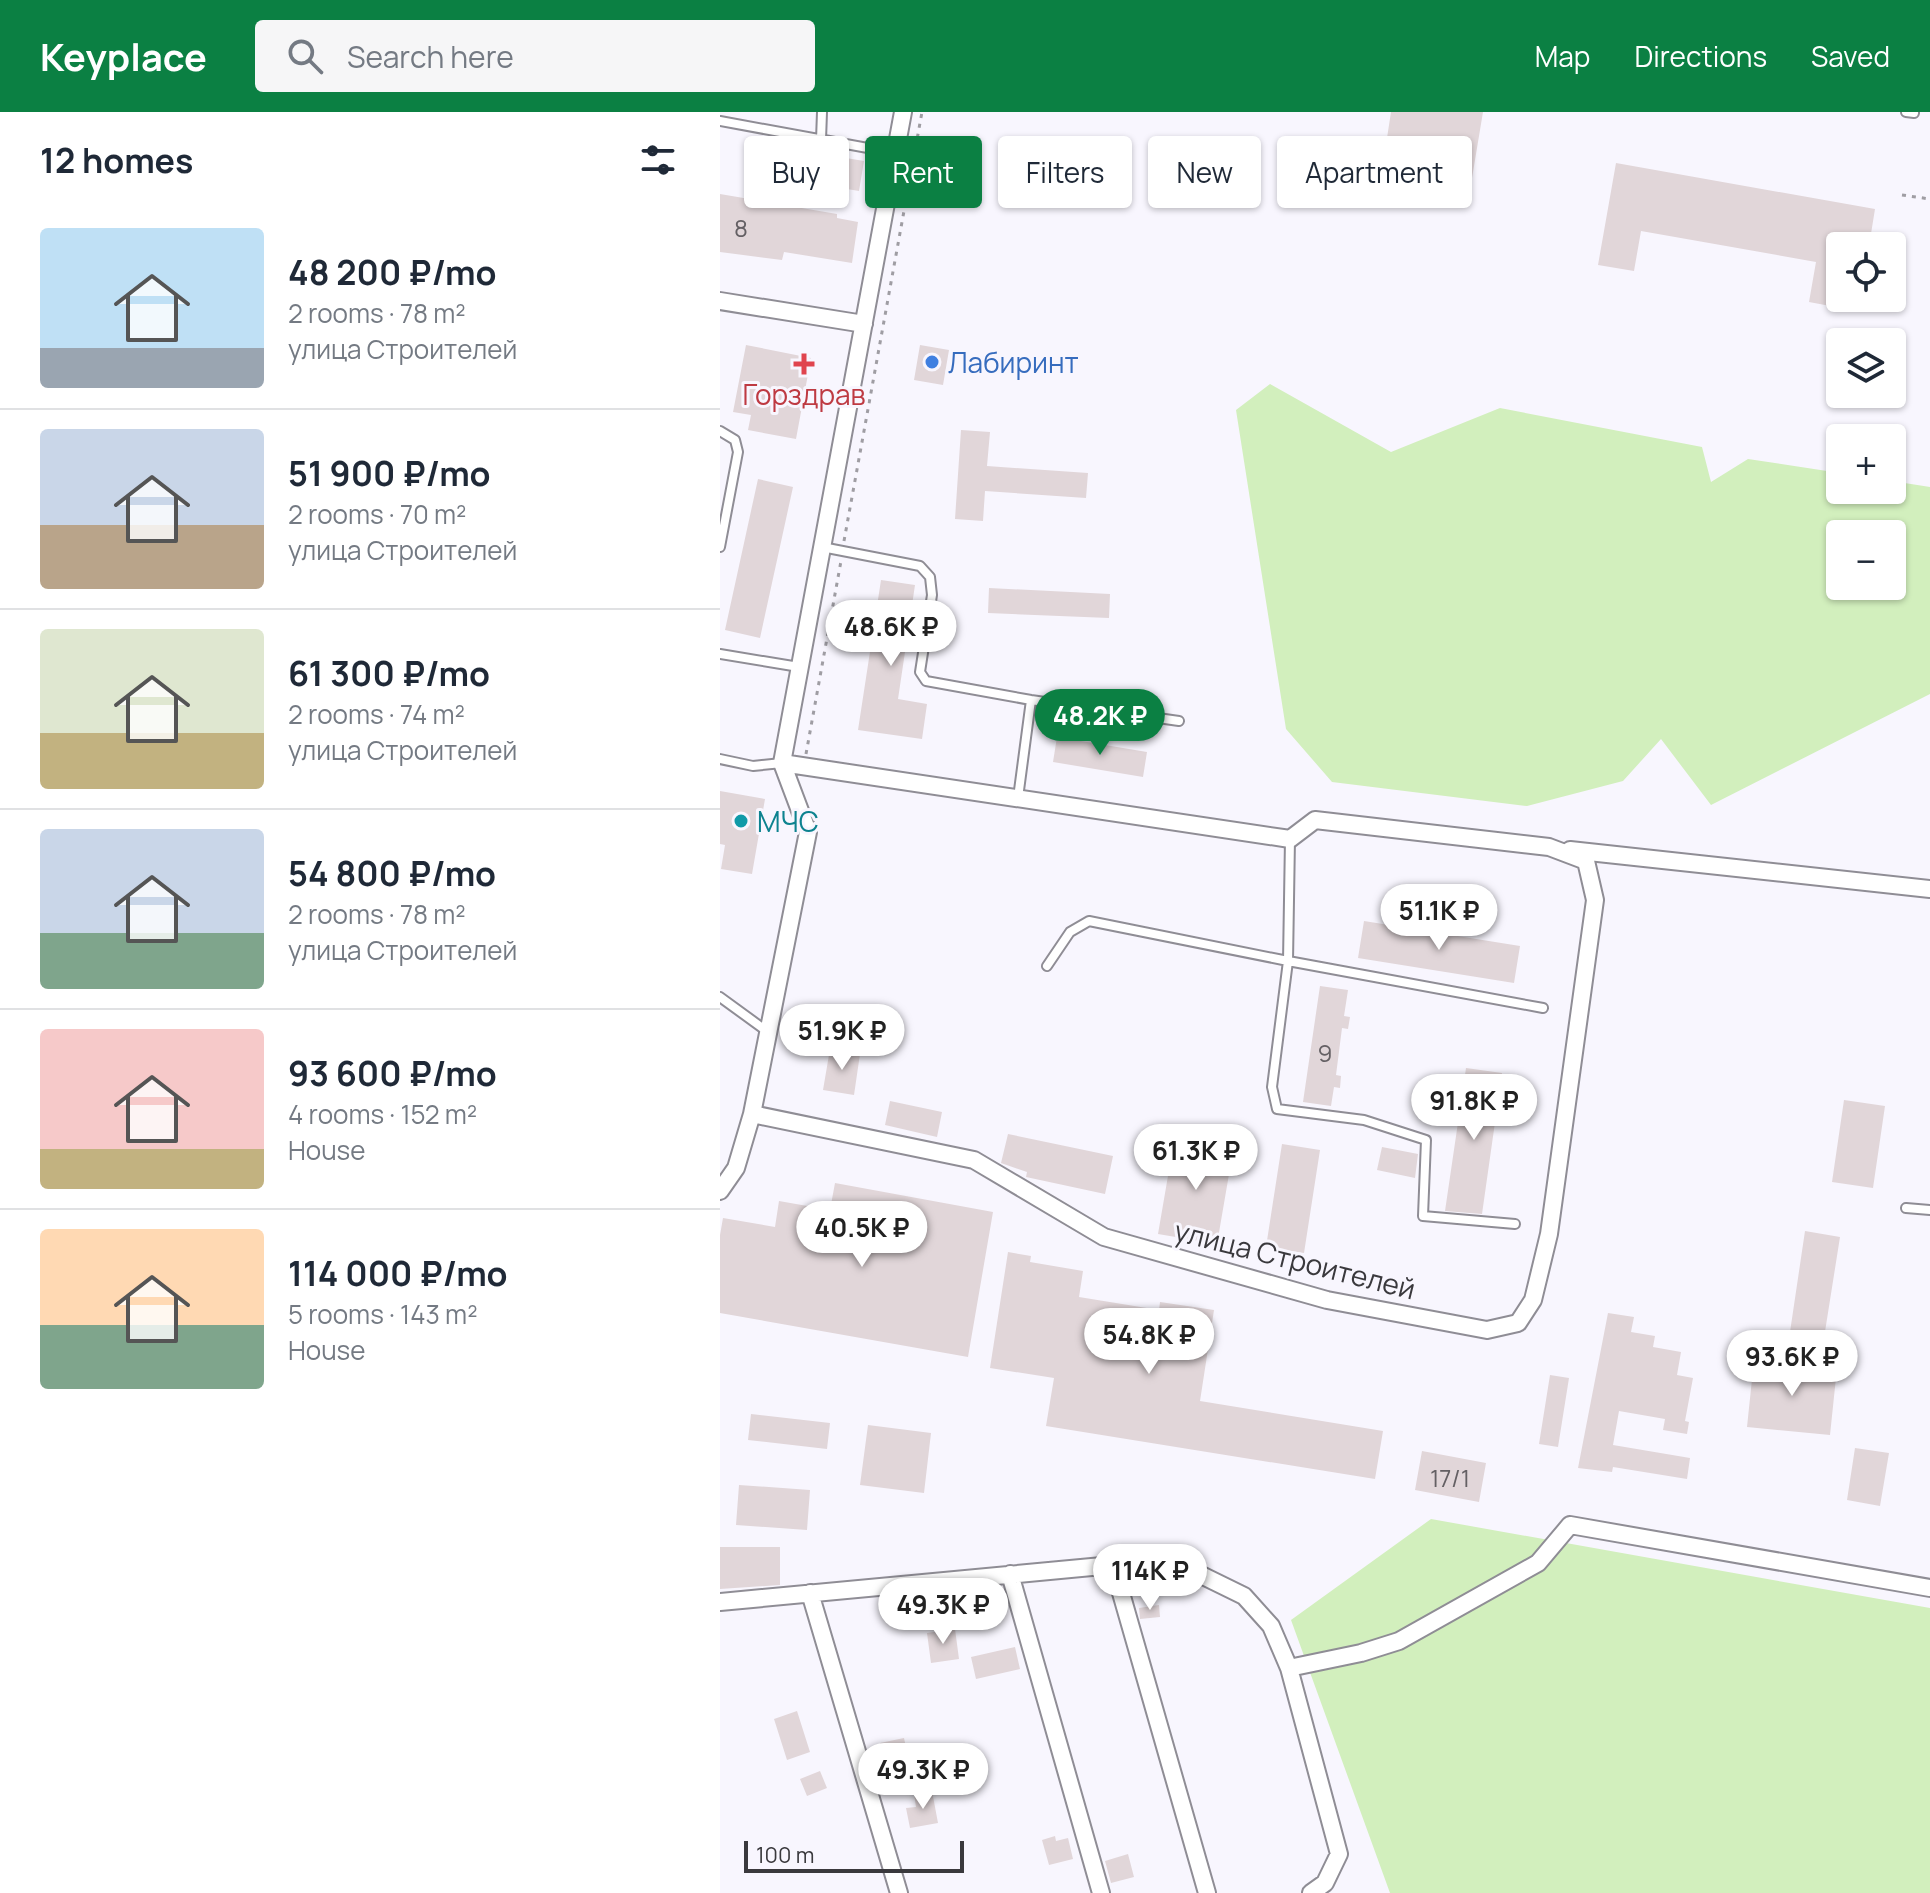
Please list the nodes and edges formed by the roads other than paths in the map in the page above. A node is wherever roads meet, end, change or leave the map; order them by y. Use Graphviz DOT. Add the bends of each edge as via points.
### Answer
graph roads {
  1 [pos="822,112"];
  2 [pos="903,112"];
  3 [pos="720,121"];
  4 [pos="800,136"];
  5 [pos="821,136"];
  6 [pos="898,136"];
  7 [pos="885,208"];
  8 [pos="720,301"];
  9 [pos="864,324"];
  10 [pos="720,431"];
  11 [pos="720,547"];
  12 [pos="822,547"];
  13 [pos="720,654"];
  14 [pos="800,667"];
  15 [pos="1031,700"];
  16 [pos="1179,721"];
  17 [pos="720,759"];
  18 [pos="782,763"];
  19 [pos="1018,799"];
  20 [pos="1290,839"];
  21 [pos="1549,847"];
  22 [pos="1930,889"];
  23 [pos="1288,961"];
  24 [pos="1047,966"];
  25 [pos="720,997"];
  26 [pos="1543,1008"];
  27 [pos="769,1032"];
  28 [pos="752,1114"];
  29 [pos="720,1191"];
  30 [pos="1906,1208"];
  31 [pos="1930,1210"];
  32 [pos="1515,1224"];
  33 [pos="1113,1565"];
  34 [pos="1010,1574"];
  35 [pos="1930,1588"];
  36 [pos="810,1593"];
  37 [pos="720,1602"];
  38 [pos="1289,1668"];
  39 [pos="899,1893"];
  40 [pos="1101,1893"];
  41 [pos="1207,1893"];
  42 [pos="1311,1893"];
  1 -- 5 [label="lane"];
  2 -- 6 [label="street"];
  3 -- 4 [label="lane"];
  7 -- 9 [label="street"];
  8 -- 9 [label="street"];
  9 -- 12 [label="street"];
  10 -- 11 [label="lane" via="735,440 738,452"];
  12 -- 14 [label="street"];
  12 -- 15 [label="lane" via="920,566 930,577 920,672 926,681"];
  13 -- 14 [label="lane"];
  14 -- 18 [label="street"];
  15 -- 16 [label="lane"];
  15 -- 19 [label="lane"];
  17 -- 18 [label="lane" via="753,766"];
  18 -- 19 [label="street"];
  18 -- 27 [label="street" via="808,832"];
  19 -- 20 [label="street"];
  20 -- 21 [label="street, улица Строителей" via="1315,820"];
  20 -- 23 [label="lane"];
  21 -- 22 [label="street"];
  21 -- 28 [label="street, улица Строителей" via="1586,861 1595,900 1549,1234 1533,1300 1518,1323 1487,1330 1327,1300 1104,1237 974,1160"];
  23 -- 24 [label="lane" via="1089,921 1070,932"];
  23 -- 26 [label="lane"];
  23 -- 32 [label="lane" via="1272,1087 1277,1109 1364,1120 1426,1140 1423,1216"];
  25 -- 27 [label="lane"];
  27 -- 28 [label="street"];
  28 -- 29 [label="street" via="736,1168"];
  30 -- 31 [label="lane"];
  33 -- 34 [label="street"];
  33 -- 38 [label="street" via="1193,1571 1244,1596 1271,1626"];
  33 -- 41 [label="street"];
  34 -- 36 [label="street"];
  34 -- 40 [label="street"];
  35 -- 38 [label="street" via="1570,1525 1538,1563 1399,1641"];
  36 -- 37 [label="street"];
  36 -- 39 [label="street"];
  38 -- 42 [label="street" via="1339,1854 1325,1883"];
}
